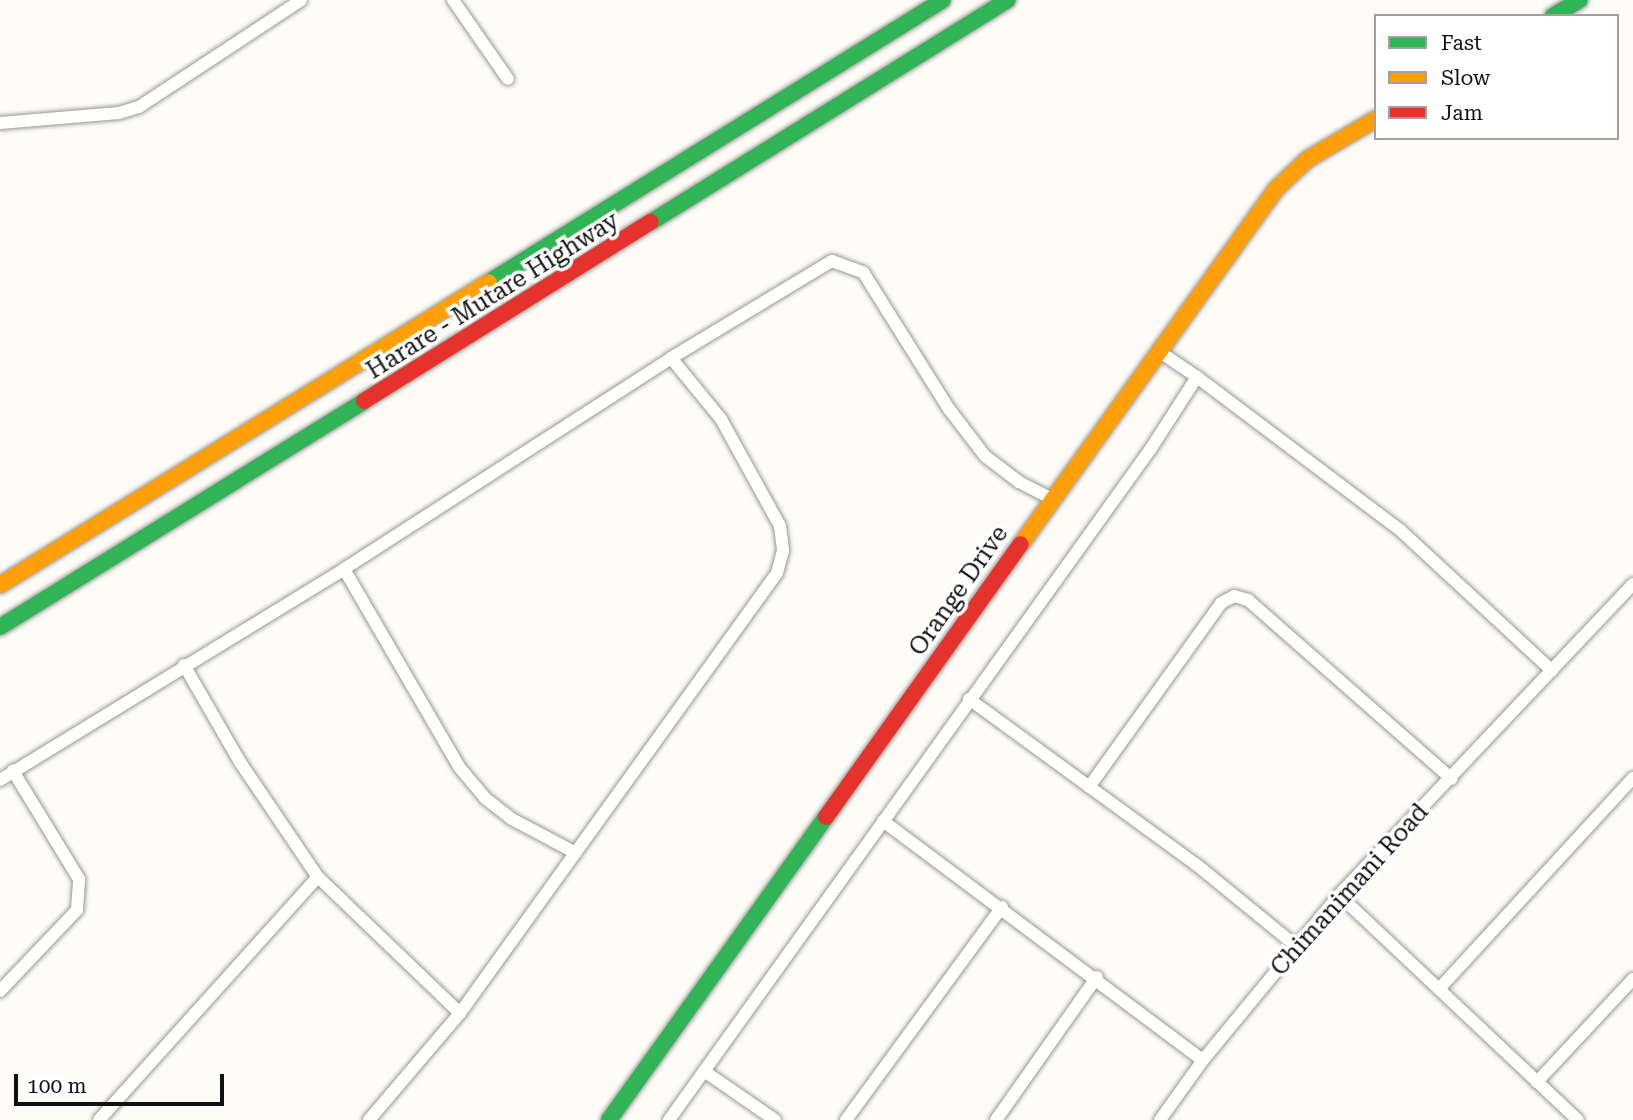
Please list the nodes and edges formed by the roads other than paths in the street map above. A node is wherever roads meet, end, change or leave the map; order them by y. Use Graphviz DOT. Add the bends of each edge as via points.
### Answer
graph roads {
  1 [pos="301,0"];
  2 [pos="453,0"];
  3 [pos="943,0"];
  4 [pos="1008,0"];
  5 [pos="1580,0"];
  6 [pos="1556,14"];
  7 [pos="508,79"];
  8 [pos="1374,120"];
  9 [pos="0,123"];
  10 [pos="1160,352"];
  11 [pos="671,358"];
  12 [pos="1197,377"];
  13 [pos="1052,499"];
  14 [pos="344,569"];
  15 [pos="1633,583"];
  16 [pos="0,585"];
  17 [pos="0,627"];
  18 [pos="184,666"];
  19 [pos="1552,671"];
  20 [pos="970,699"];
  21 [pos="13,771"];
  22 [pos="1633,778"];
  23 [pos="1452,779"];
  24 [pos="0,780"];
  25 [pos="1090,787"];
  26 [pos="883,821"];
  27 [pos="576,853"];
  28 [pos="318,877"];
  29 [pos="1339,895"];
  30 [pos="1002,907"];
  31 [pos="1296,947"];
  32 [pos="1097,977"];
  33 [pos="1633,979"];
  34 [pos="1439,989"];
  35 [pos="0,991"];
  36 [pos="460,1013"];
  37 [pos="1203,1060"];
  38 [pos="704,1071"];
  39 [pos="1538,1082"];
  40 [pos="99,1120"];
  41 [pos="369,1120"];
  42 [pos="609,1120"];
  43 [pos="669,1120"];
  44 [pos="775,1120"];
  45 [pos="846,1120"];
  46 [pos="996,1120"];
  47 [pos="1160,1120"];
  48 [pos="1578,1120"];
  1 -- 9 [label="street" via="139,107 119,113"];
  2 -- 7 [label="street"];
  3 -- 16 [label="main road, Harare - Mutare Highway"];
  4 -- 17 [label="main road, Harare - Mutare Highway"];
  5 -- 6 [label="main road"];
  8 -- 10 [label="main road, Orange Drive" via="1308,159 1276,189"];
  10 -- 12 [label="street"];
  10 -- 13 [label="main road, Orange Drive"];
  11 -- 13 [label="street" via="814,269 832,261 850,264 863,272 949,409 985,456"];
  11 -- 14 [label="street"];
  11 -- 27 [label="street" via="721,419 780,526 783,550 777,573"];
  12 -- 19 [label="street" via="1400,530"];
  12 -- 20 [label="street" via="1150,450"];
  13 -- 42 [label="main road, Orange Drive"];
  14 -- 18 [label="street"];
  14 -- 27 [label="street" via="460,768 485,798 512,819"];
  15 -- 19 [label="street, Chimanimani Road"];
  18 -- 21 [label="street"];
  18 -- 28 [label="street" via="240,762"];
  19 -- 23 [label="street, Chimanimani Road"];
  20 -- 25 [label="street"];
  20 -- 26 [label="street"];
  21 -- 24 [label="street"];
  21 -- 35 [label="street" via="79,879 77,910"];
  22 -- 34 [label="street"];
  23 -- 25 [label="street" via="1248,600 1234,596 1221,603"];
  23 -- 29 [label="street, Chimanimani Road"];
  25 -- 31 [label="street" via="1198,866"];
  26 -- 30 [label="street"];
  26 -- 38 [label="street"];
  27 -- 36 [label="street"];
  28 -- 36 [label="street"];
  28 -- 40 [label="street"];
  29 -- 31 [label="street, Chimanimani Road"];
  29 -- 34 [label="street"];
  30 -- 32 [label="street"];
  30 -- 45 [label="street"];
  31 -- 37 [label="street, Chimanimani Road"];
  32 -- 37 [label="street"];
  32 -- 46 [label="street"];
  33 -- 39 [label="street"];
  34 -- 39 [label="street"];
  36 -- 41 [label="street"];
  37 -- 47 [label="street, Chimanimani Road"];
  38 -- 43 [label="street"];
  38 -- 44 [label="street"];
  39 -- 48 [label="street"];
}
